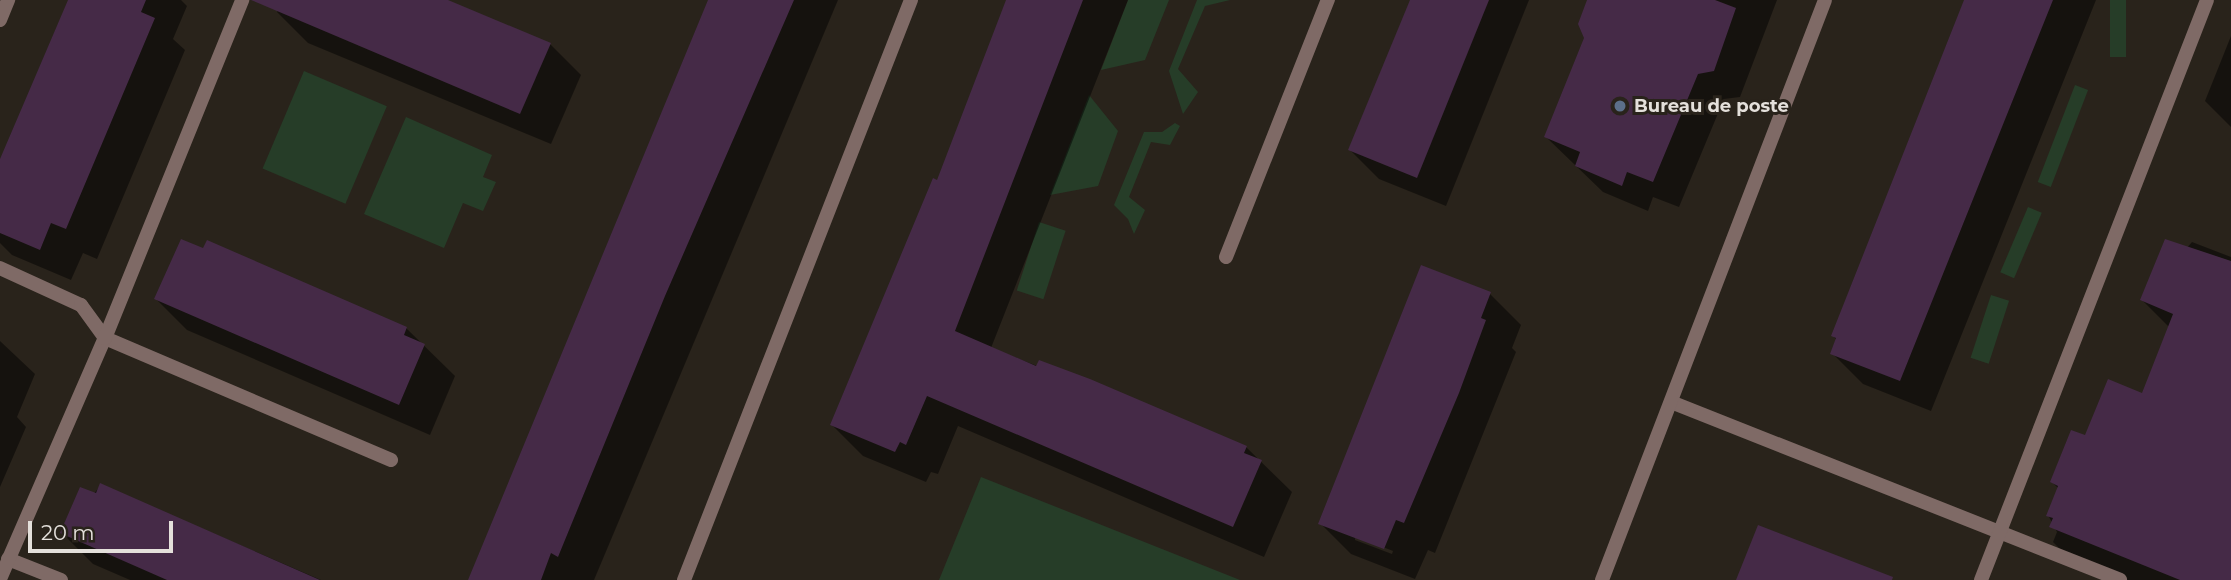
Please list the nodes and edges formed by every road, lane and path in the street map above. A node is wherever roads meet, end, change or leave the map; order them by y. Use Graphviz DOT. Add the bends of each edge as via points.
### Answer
graph roads {
  1 [pos="8,0"];
  2 [pos="242,0"];
  3 [pos="911,0"];
  4 [pos="1328,0"];
  5 [pos="1825,0"];
  6 [pos="2207,0"];
  7 [pos="0,20"];
  8 [pos="1226,257"];
  9 [pos="0,268"];
  10 [pos="105,338"];
  11 [pos="1671,402"];
  12 [pos="391,460"];
  13 [pos="2000,532"];
  14 [pos="8,559"];
  15 [pos="0,579"];
  16 [pos="61,580"];
  17 [pos="684,580"];
  18 [pos="1602,580"];
  19 [pos="1981,580"];
  20 [pos="2120,580"];
  1 -- 7 [label="street"];
  2 -- 10 [label="street"];
  3 -- 17 [label="street"];
  4 -- 8 [label="street"];
  5 -- 11 [label="street"];
  6 -- 13 [label="street"];
  9 -- 10 [label="street" via="81,305"];
  10 -- 12 [label="street"];
  10 -- 14 [label="street"];
  11 -- 13 [label="street"];
  11 -- 18 [label="street"];
  13 -- 19 [label="street"];
  13 -- 20 [label="street"];
  14 -- 15 [label="street"];
  14 -- 16 [label="street"];
}
